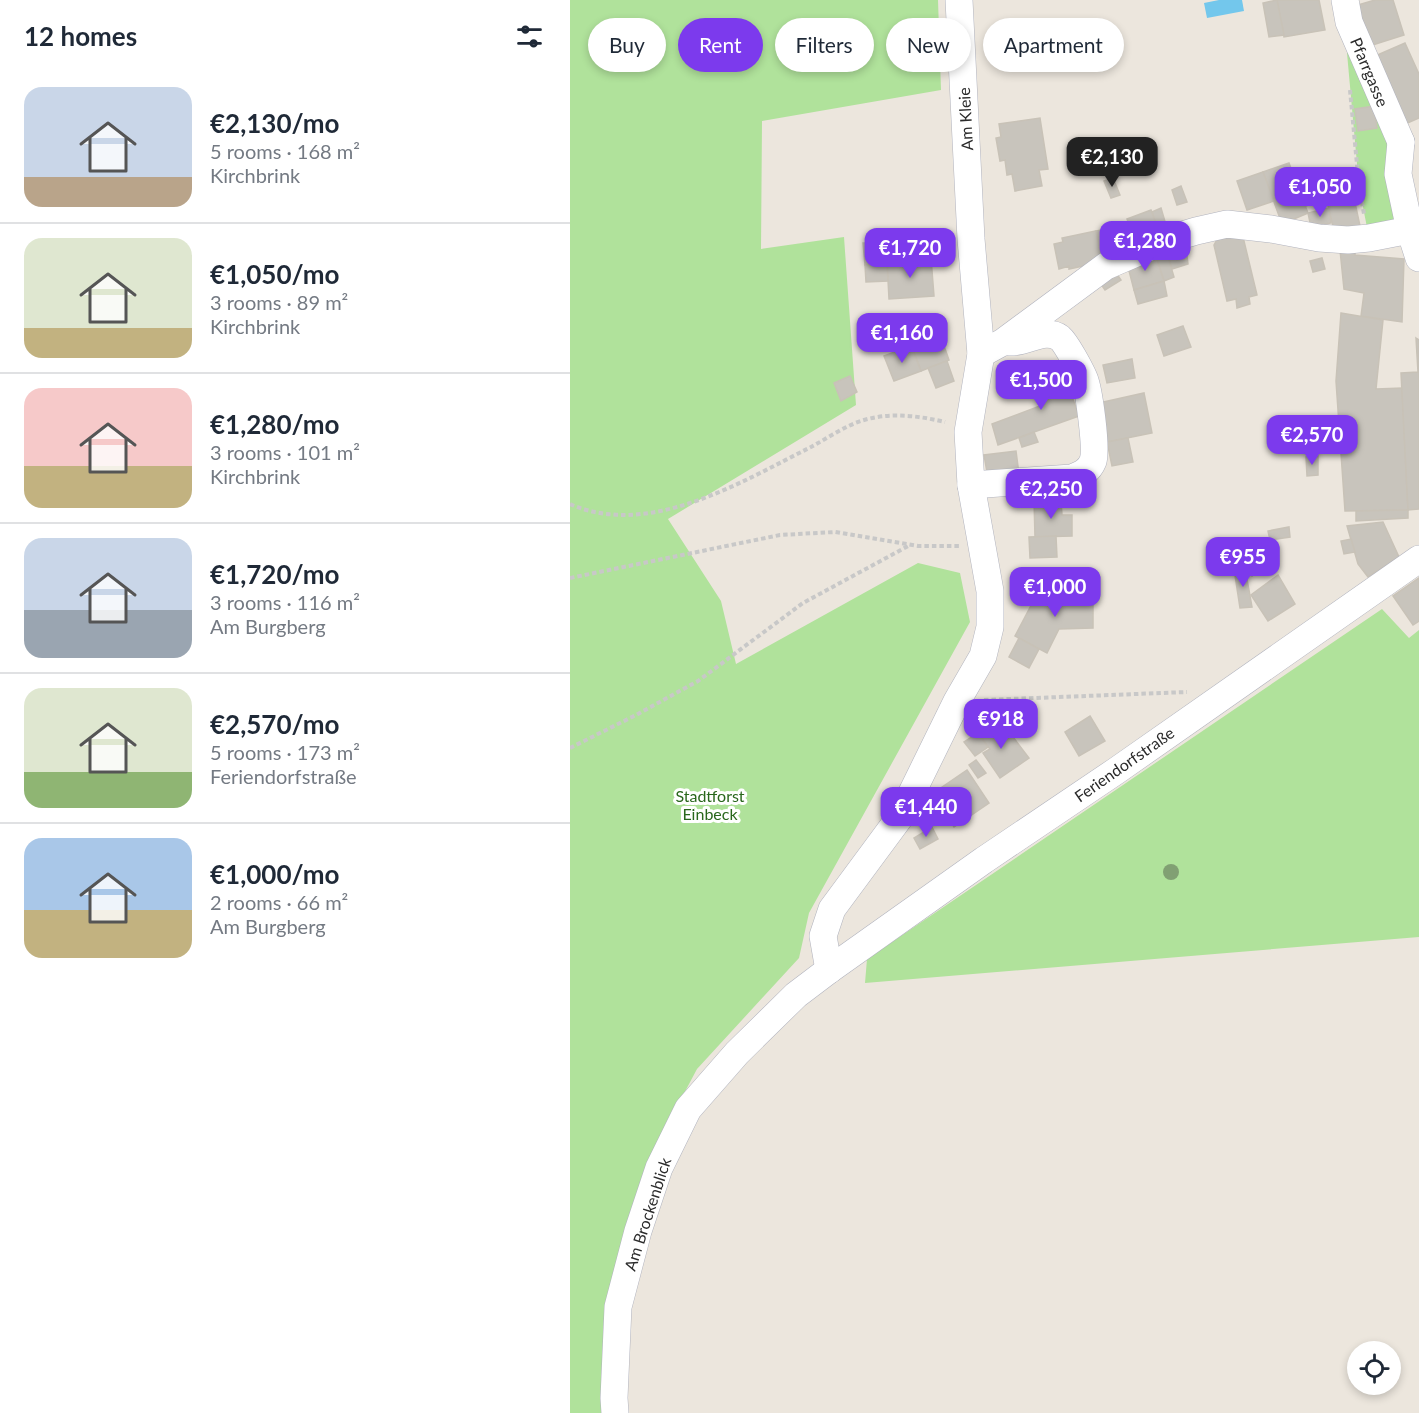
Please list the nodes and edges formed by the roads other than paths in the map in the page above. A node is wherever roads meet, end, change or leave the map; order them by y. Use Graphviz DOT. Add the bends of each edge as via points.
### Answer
graph roads {
  1 [pos="959,0"];
  2 [pos="1345,0"];
  3 [pos="1410,139"];
  4 [pos="1410,230"];
  5 [pos="1419,258"];
  6 [pos="992,348"];
  7 [pos="971,485"];
  8 [pos="1419,559"];
  9 [pos="829,970"];
  10 [pos="615,1413"];
  1 -- 6 [label="street, Am Kleie" via="971,239"];
  2 -- 3 [label="street, Pfarrgasse" via="1349,22"];
  3 -- 4 [label="street" via="1398,174"];
  4 -- 5 [label="street"];
  4 -- 6 [label="street" via="1369,238 1319,238 1227,224 1196,231 1106,266"];
  6 -- 7 [label="street" via="968,432"];
  6 -- 7 [label="street" via="1041,334 1061,338 1085,379 1093,460 1085,473 1072,478"];
  7 -- 9 [label="street" via="990,591 990,627 982,656 900,817 832,909 823,936"];
  8 -- 9 [label="street, Feriendorfstraße"];
  9 -- 10 [label="street, Am Brockenblick" via="796,995 737,1053 688,1109 660,1168 618,1307"];
}
